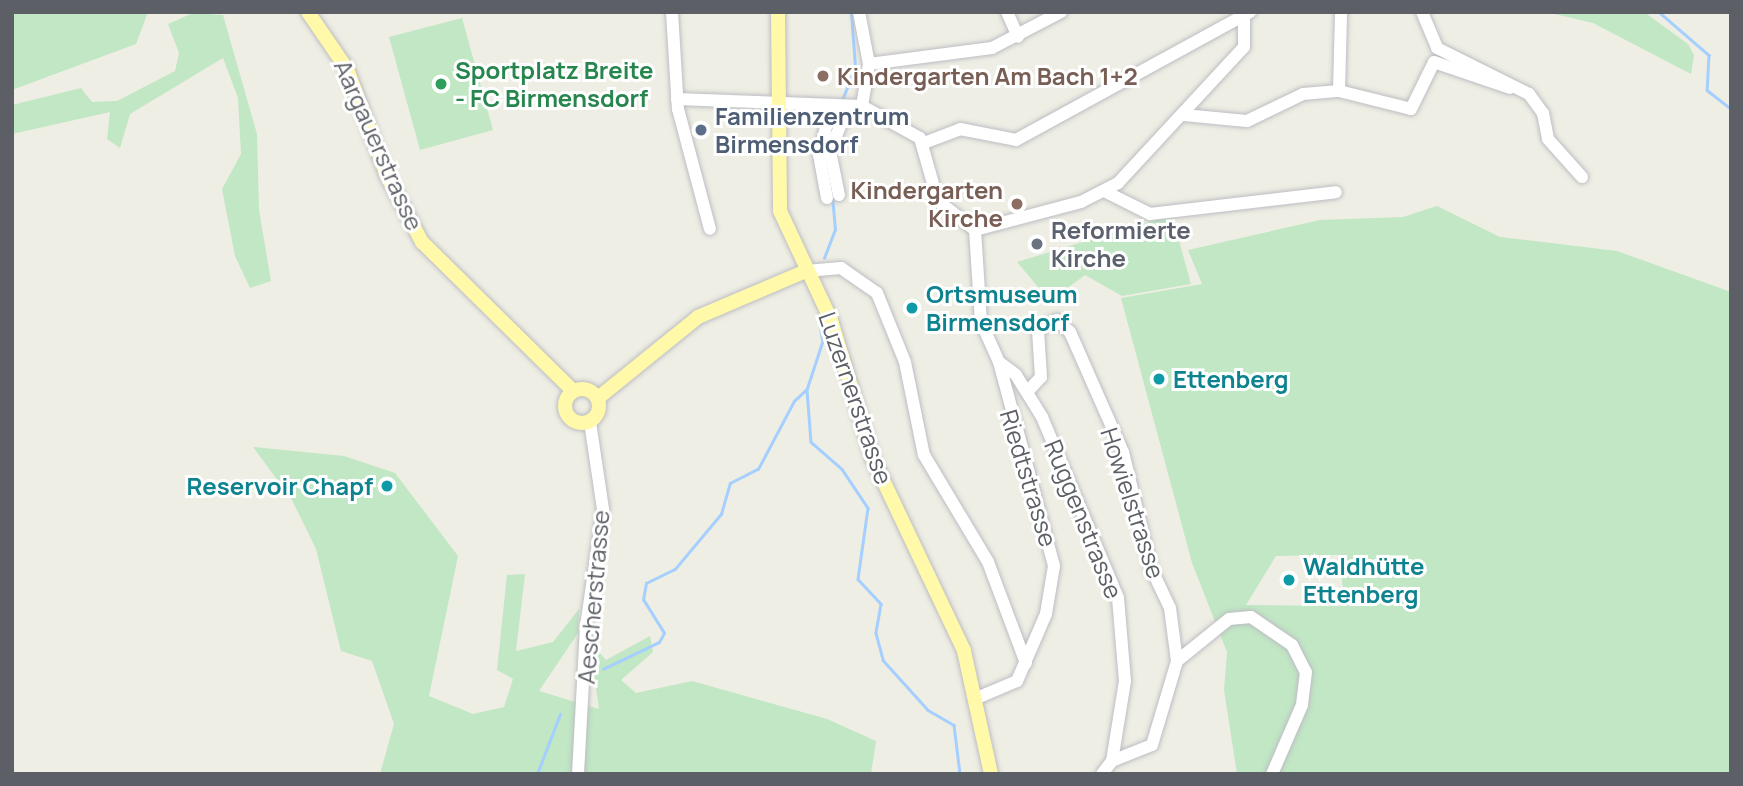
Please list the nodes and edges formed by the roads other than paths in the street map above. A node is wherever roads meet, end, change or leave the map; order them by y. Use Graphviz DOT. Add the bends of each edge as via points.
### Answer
graph roads {
  1 [pos="308,12"];
  2 [pos="672,12"];
  3 [pos="778,12"];
  4 [pos="859,12"];
  5 [pos="1007,12"];
  6 [pos="1060,12"];
  7 [pos="1341,12"];
  8 [pos="1422,12"];
  9 [pos="1247,14"];
  10 [pos="1018,37"];
  11 [pos="869,64"];
  12 [pos="1510,88"];
  13 [pos="1339,90"];
  14 [pos="677,99"];
  15 [pos="776,100"];
  16 [pos="862,106"];
  17 [pos="839,108"];
  18 [pos="1184,115"];
  19 [pos="924,143"];
  20 [pos="1582,177"];
  21 [pos="1106,192"];
  22 [pos="1336,192"];
  23 [pos="833,196"];
  24 [pos="710,229"];
  25 [pos="975,230"];
  26 [pos="806,271"];
  27 [pos="999,362"];
  28 [pos="573,391"];
  29 [pos="1028,391"];
  30 [pos="598,398"];
  31 [pos="590,422"];
  32 [pos="1177,661"];
  33 [pos="1026,663"];
  34 [pos="977,698"];
  35 [pos="1112,761"];
  36 [pos="578,774"];
  37 [pos="990,774"];
  38 [pos="1102,774"];
  39 [pos="1272,774"];
  1 -- 28 [label="main road, Aargauerstrasse" via="347,69 387,176 422,242"];
  2 -- 14 [label="street"];
  3 -- 15 [label="main road, Luzernerstrasse"];
  4 -- 11 [label="street"];
  5 -- 10 [label="street"];
  6 -- 10 [label="street"];
  7 -- 13 [label="street"];
  8 -- 20 [label="street" via="1437,48 1529,94 1544,113 1548,139"];
  9 -- 18 [label="street" via="1244,47"];
  9 -- 19 [label="street" via="1016,140 960,129"];
  10 -- 11 [label="street" via="953,57"];
  11 -- 16 [label="street"];
  12 -- 13 [label="street" via="1434,62 1414,105 1397,109"];
  13 -- 18 [label="street" via="1303,94 1247,121"];
  14 -- 15 [label="street"];
  14 -- 24 [label="street"];
  15 -- 17 [label="street"];
  15 -- 26 [label="main road, Luzernerstrasse" via="779,203"];
  16 -- 17 [label="street"];
  16 -- 19 [label="street"];
  17 -- 23 [label="street" via="830,150"];
  18 -- 21 [label="street"];
  19 -- 25 [label="street" via="938,201"];
  21 -- 22 [label="street" via="1150,214"];
  21 -- 25 [label="street"];
  25 -- 27 [label="street, Riedtstrasse" via="976,297"];
  26 -- 30 [label="main road" via="698,317"];
  26 -- 33 [label="street" via="841,268 877,293 905,362 924,455 988,562"];
  26 -- 34 [label="main road, Luzernerstrasse" via="844,356 873,459 955,627"];
  27 -- 29 [label="street, Ruggenstrasse"];
  27 -- 33 [label="street, Riedtstrasse" via="1054,566 1046,614"];
  28 -- 30 [label="main road" via="587,390"];
  28 -- 31 [label="main road" via="565,402 568,416"];
  29 -- 32 [label="street, Howielstrasse" via="1041,377 1038,330 1056,320 1070,332 1123,452 1151,568 1173,618"];
  29 -- 35 [label="street, Ruggenstrasse" via="1118,598 1125,681"];
  30 -- 31 [label="main road" via="598,412"];
  31 -- 36 [label="street, Aescherstrasse" via="603,509 586,626"];
  32 -- 35 [label="street" via="1153,745"];
  32 -- 39 [label="street" via="1241,616 1261,620 1292,645 1306,672 1305,693"];
  33 -- 34 [label="street, Riedtstrasse" via="1006,690"];
  34 -- 37 [label="main road, Luzernerstrasse"];
  35 -- 38 [label="street, Ruggenstrasse"];
}
